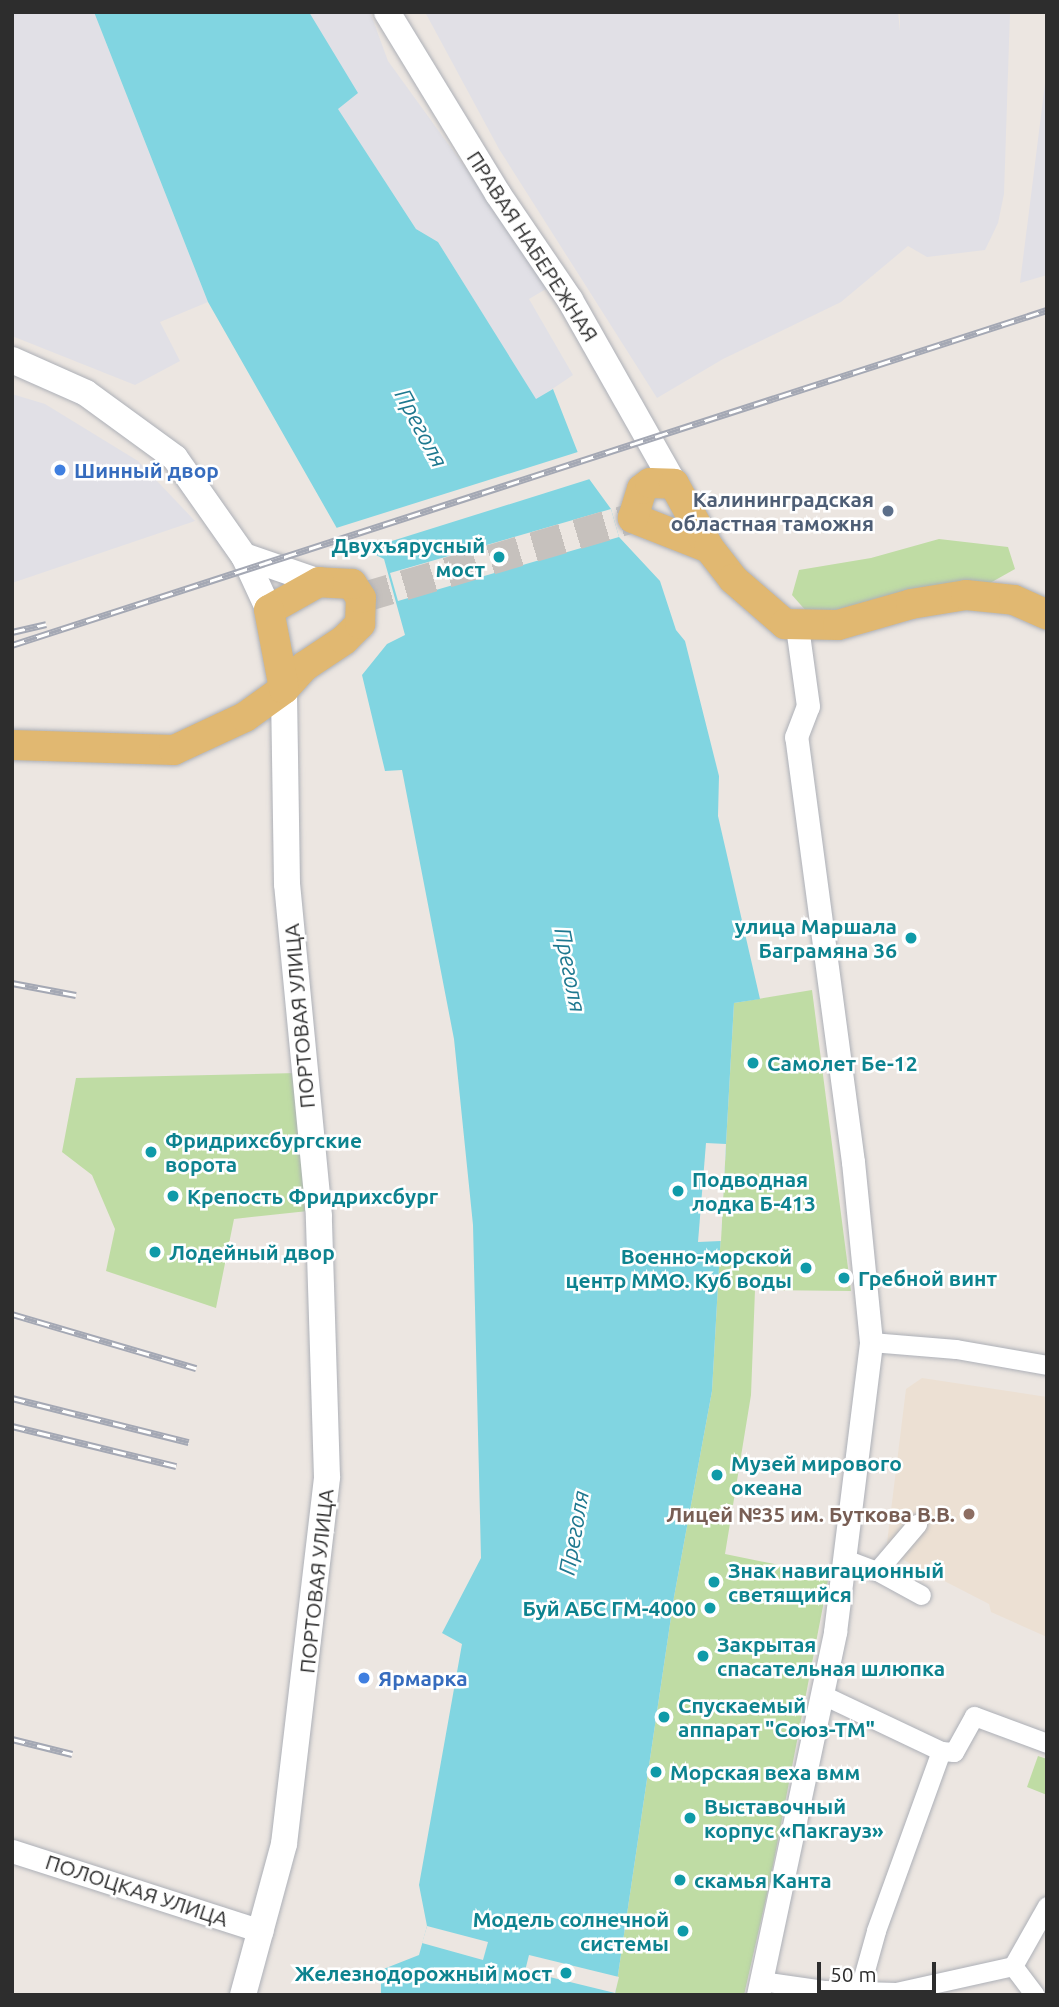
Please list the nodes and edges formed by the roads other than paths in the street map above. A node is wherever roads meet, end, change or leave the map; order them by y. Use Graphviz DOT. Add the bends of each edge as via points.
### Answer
graph roads {
  1 [pos="387,12"];
  2 [pos="12,360"];
  3 [pos="635,417"];
  4 [pos="674,484"];
  5 [pos="637,497"];
  6 [pos="709,548"];
  7 [pos="244,556"];
  8 [pos="319,582"];
  9 [pos="268,610"];
  10 [pos="1047,615"];
  11 [pos="797,627"];
  12 [pos="284,689"];
  13 [pos="12,746"];
  14 [pos="871,1342"];
  15 [pos="1047,1365"];
  16 [pos="918,1524"];
  17 [pos="845,1559"];
  18 [pos="877,1571"];
  19 [pos="921,1595"];
  20 [pos="823,1695"];
  21 [pos="1047,1743"];
  22 [pos="941,1751"];
  23 [pos="12,1851"];
  24 [pos="1047,1906"];
  25 [pos="261,1931"];
  26 [pos="1013,1966"];
  27 [pos="760,1988"];
  28 [pos="859,1992"];
  29 [pos="243,1995"];
  30 [pos="1035,1995"];
  1 -- 3 [label="main road, ПРАВАЯ НАБЕРЕЖНАЯ" via="498,194 570,300"];
  2 -- 7 [label="main road, ПОРТОВАЯ УЛИЦА" via="86,393 175,458"];
  3 -- 4 [label="main road, ПРАВАЯ НАБЕРЕЖНАЯ"];
  3 -- 5 [label="main road" via="642,456"];
  4 -- 5 [label="main road" via="650,483"];
  4 -- 6 [label="main road"];
  5 -- 6 [label="main road" via="633,518"];
  6 -- 11 [label="main road" via="743,592 785,624"];
  7 -- 8 [label="main road"];
  7 -- 9 [label="main road, ПОРТОВАЯ УЛИЦА"];
  8 -- 9 [label="main road"];
  8 -- 12 [label="main road" via="352,584 361,598 360,624 305,666"];
  9 -- 12 [label="main road, ПОРТОВАЯ УЛИЦА"];
  10 -- 11 [label="main road" via="1014,600 966,595 911,604 838,625"];
  11 -- 14 [label="street" via="808,706 796,737 853,1162"];
  12 -- 13 [label="main road" via="245,717 174,750"];
  12 -- 25 [label="main road, ПОРТОВАЯ УЛИЦА" via="287,884 319,1216 327,1477 284,1844"];
  14 -- 15 [label="street" via="956,1349"];
  14 -- 17 [label="street"];
  16 -- 18 [label="street"];
  17 -- 18 [label="street"];
  17 -- 20 [label="street"];
  18 -- 19 [label="street"];
  20 -- 22 [label="street"];
  20 -- 27 [label="street"];
  21 -- 22 [label="street" via="974,1716 954,1752"];
  22 -- 28 [label="street" via="876,1931"];
  23 -- 25 [label="street, ПОЛОЦКАЯ УЛИЦА"];
  24 -- 26 [label="street"];
  25 -- 29 [label="main road, ПОРТОВАЯ УЛИЦА"];
  26 -- 28 [label="street" via="896,1992"];
  26 -- 30 [label="street"];
  27 -- 28 [label="street"];
}
